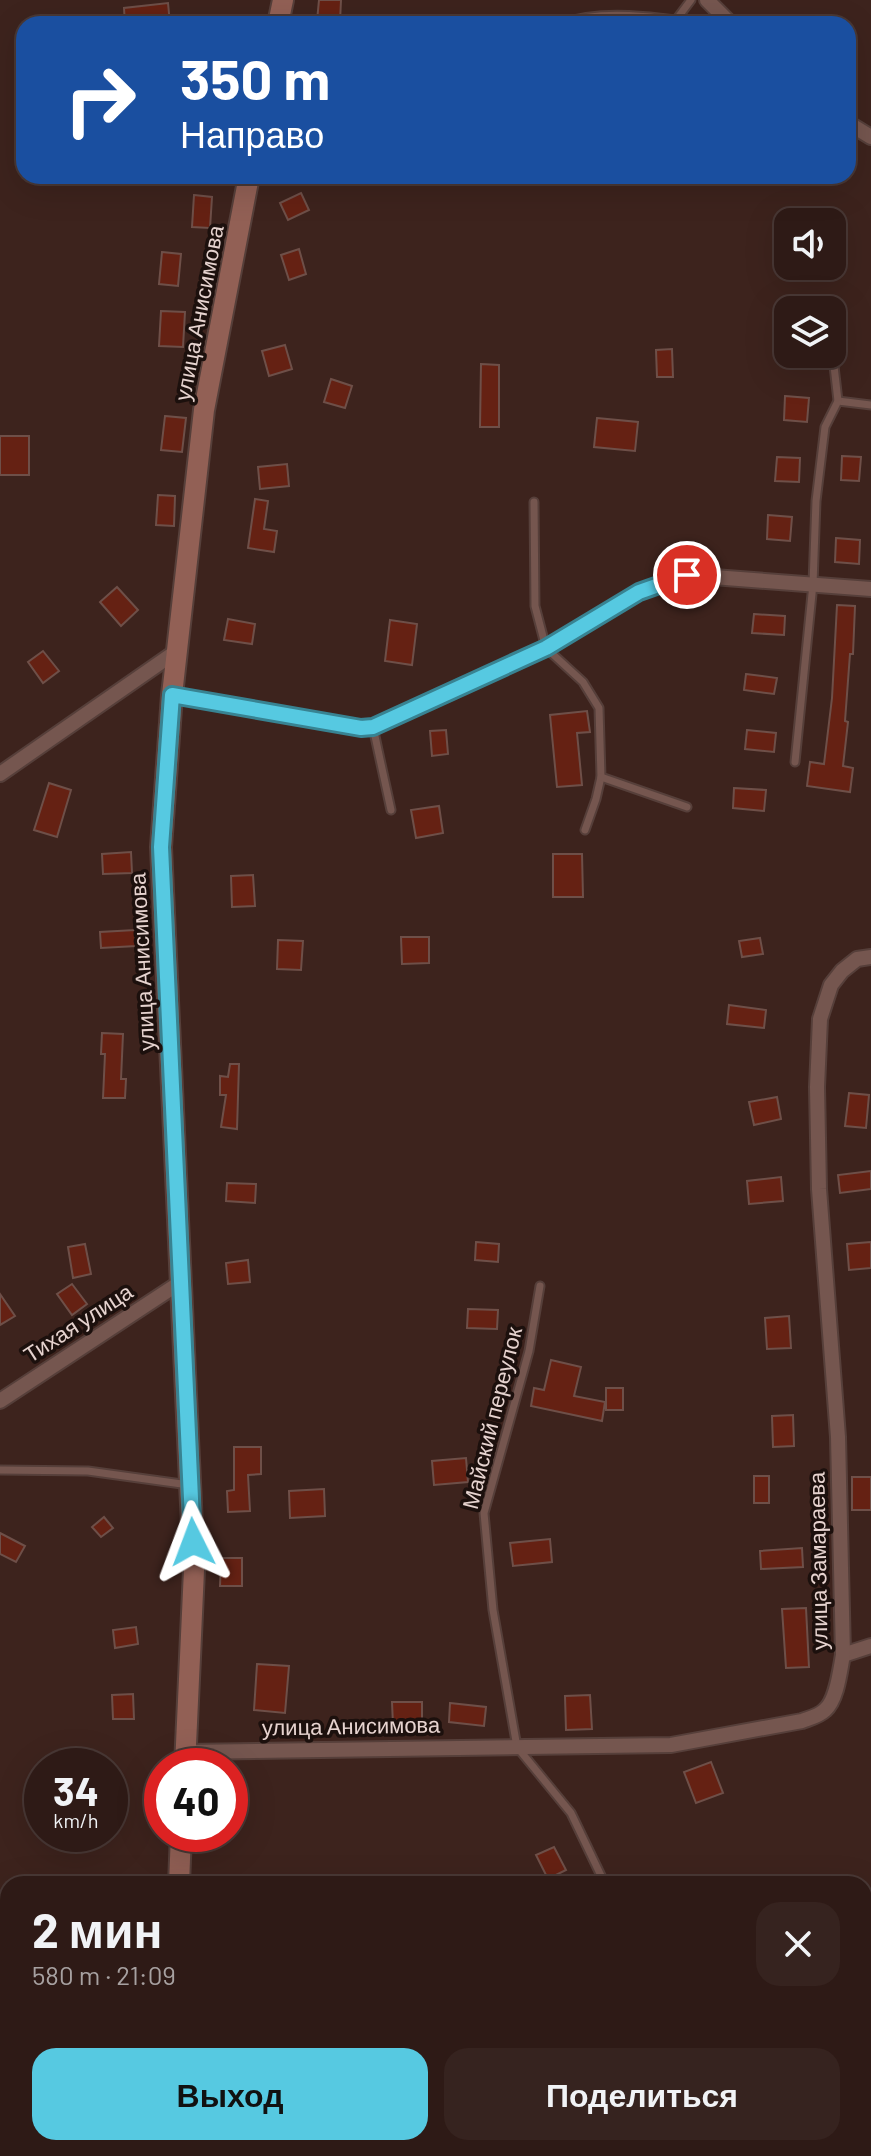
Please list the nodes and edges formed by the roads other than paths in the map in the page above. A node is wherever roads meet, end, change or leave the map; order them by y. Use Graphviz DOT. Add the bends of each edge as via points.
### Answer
graph roads {
  1 [pos="707,0"];
  2 [pos="607,16"];
  3 [pos="641,16"];
  4 [pos="723,16"];
  5 [pos="247,184"];
  6 [pos="834,368"];
  7 [pos="838,401"];
  8 [pos="871,405"];
  9 [pos="534,502"];
  10 [pos="813,584"];
  11 [pos="871,589"];
  12 [pos="546,648"];
  13 [pos="177,651"];
  14 [pos="172,695"];
  15 [pos="373,727"];
  16 [pos="795,762"];
  17 [pos="0,774"];
  18 [pos="601,777"];
  19 [pos="687,807"];
  20 [pos="391,810"];
  21 [pos="585,830"];
  22 [pos="871,957"];
  23 [pos="181,1282"];
  24 [pos="540,1286"];
  25 [pos="0,1401"];
  26 [pos="0,1470"];
  27 [pos="190,1485"];
  28 [pos="871,1646"];
  29 [pos="843,1655"];
  30 [pos="517,1747"];
  31 [pos="186,1748"];
  32 [pos="248,1757"];
  33 [pos="180,1852"];
  34 [pos="179,1876"];
  35 [pos="601,1876"];
  1 -- 4 [label="street"];
  2 -- 3 [label="lane"];
  5 -- 13 [label="street, улица Анисимова" via="204,410"];
  6 -- 7 [label="lane"];
  7 -- 8 [label="lane"];
  7 -- 10 [label="lane" via="825,427"];
  9 -- 12 [label="lane" via="535,606"];
  10 -- 11 [label="street"];
  10 -- 12 [label="street" via="687,575 639,592"];
  10 -- 16 [label="lane"];
  12 -- 15 [label="street"];
  12 -- 18 [label="lane" via="583,682 599,708"];
  13 -- 14 [label="street, улица Анисимова"];
  13 -- 17 [label="street"];
  14 -- 15 [label="street"];
  14 -- 23 [label="street, улица Анисимова" via="161,847"];
  15 -- 20 [label="lane"];
  18 -- 19 [label="lane"];
  18 -- 21 [label="lane"];
  22 -- 29 [label="street, улица Замараева" via="857,959 831,985 819,1033 819,1189 838,1437"];
  23 -- 25 [label="street, Тихая улица"];
  23 -- 27 [label="street, улица Анисимова"];
  24 -- 30 [label="lane, Майский переулок" via="529,1351 484,1513 493,1610"];
  26 -- 27 [label="lane" via="88,1471"];
  27 -- 31 [label="street, улица Анисимова" via="194,1570"];
  28 -- 29 [label="street"];
  29 -- 30 [label="street, улица Замараева" via="827,1709 802,1721 671,1745"];
  30 -- 32 [label="street, улица Анисимова"];
  30 -- 35 [label="lane" via="571,1813"];
  33 -- 34 [label="street"];
}
